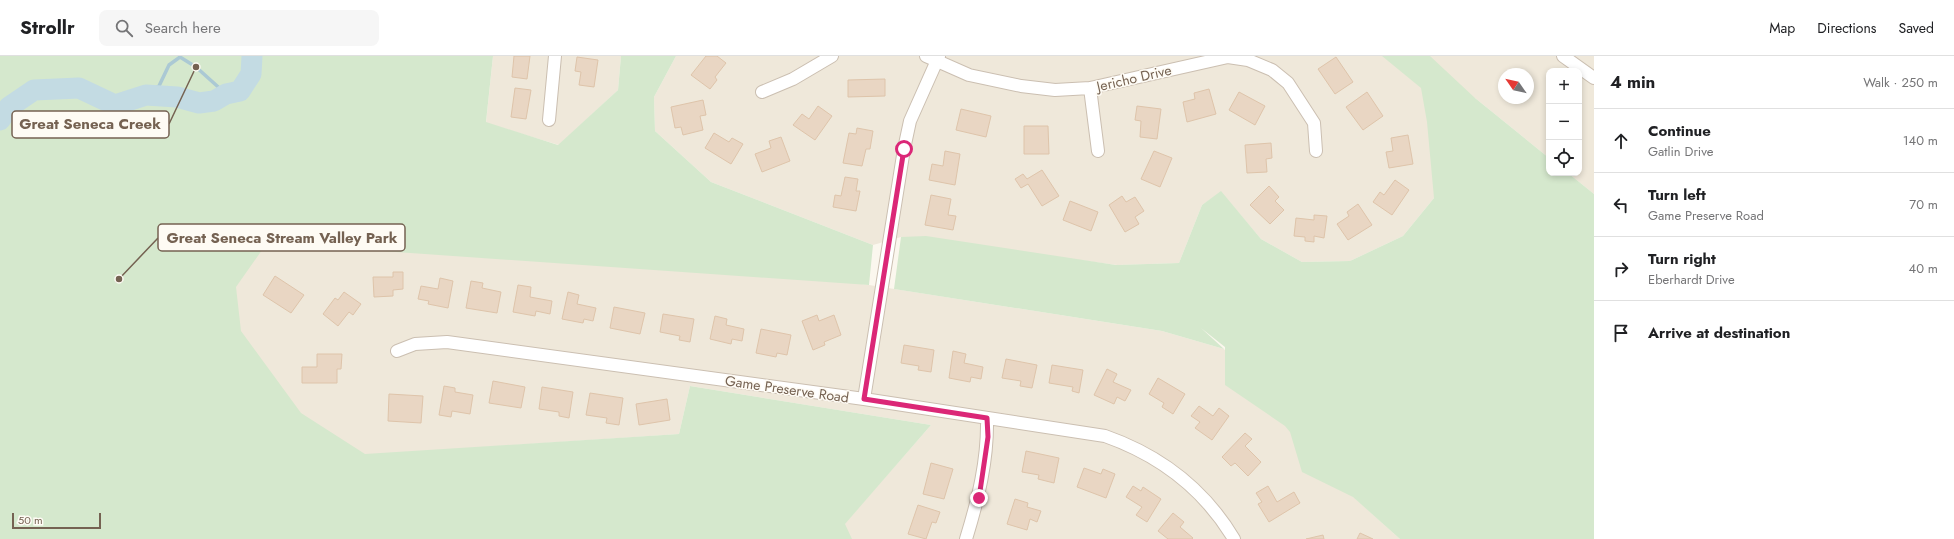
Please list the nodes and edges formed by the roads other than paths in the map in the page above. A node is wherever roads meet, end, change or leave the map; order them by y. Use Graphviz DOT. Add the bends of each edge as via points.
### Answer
graph roads {
  1 [pos="555,56"];
  2 [pos="832,56"];
  3 [pos="1563,56"];
  4 [pos="934,57"];
  5 [pos="1594,78"];
  6 [pos="1090,88"];
  7 [pos="762,92"];
  8 [pos="549,120"];
  9 [pos="1098,151"];
  10 [pos="1316,151"];
  11 [pos="397,351"];
  12 [pos="864,399"];
  13 [pos="987,418"];
  14 [pos="966,539"];
  15 [pos="1234,539"];
  1 -- 8 [label="street"];
  2 -- 7 [label="street" via="793,79"];
  3 -- 5 [label="street"];
  4 -- 6 [label="street, Jericho Drive" via="969,75 1021,86 1055,90"];
  4 -- 12 [label="street" via="910,121 904,149"];
  6 -- 9 [label="street"];
  6 -- 10 [label="street, Jericho Drive" via="1228,56 1248,60 1272,70 1288,83 1314,123"];
  11 -- 12 [label="street, Game Preserve Road" via="415,344 447,342"];
  12 -- 13 [label="street, Game Preserve Road"];
  13 -- 14 [label="street" via="988,437 979,498"];
  13 -- 15 [label="street, Game Preserve Road" via="1105,436 1132,445 1156,458 1193,487 1224,523"];
}
